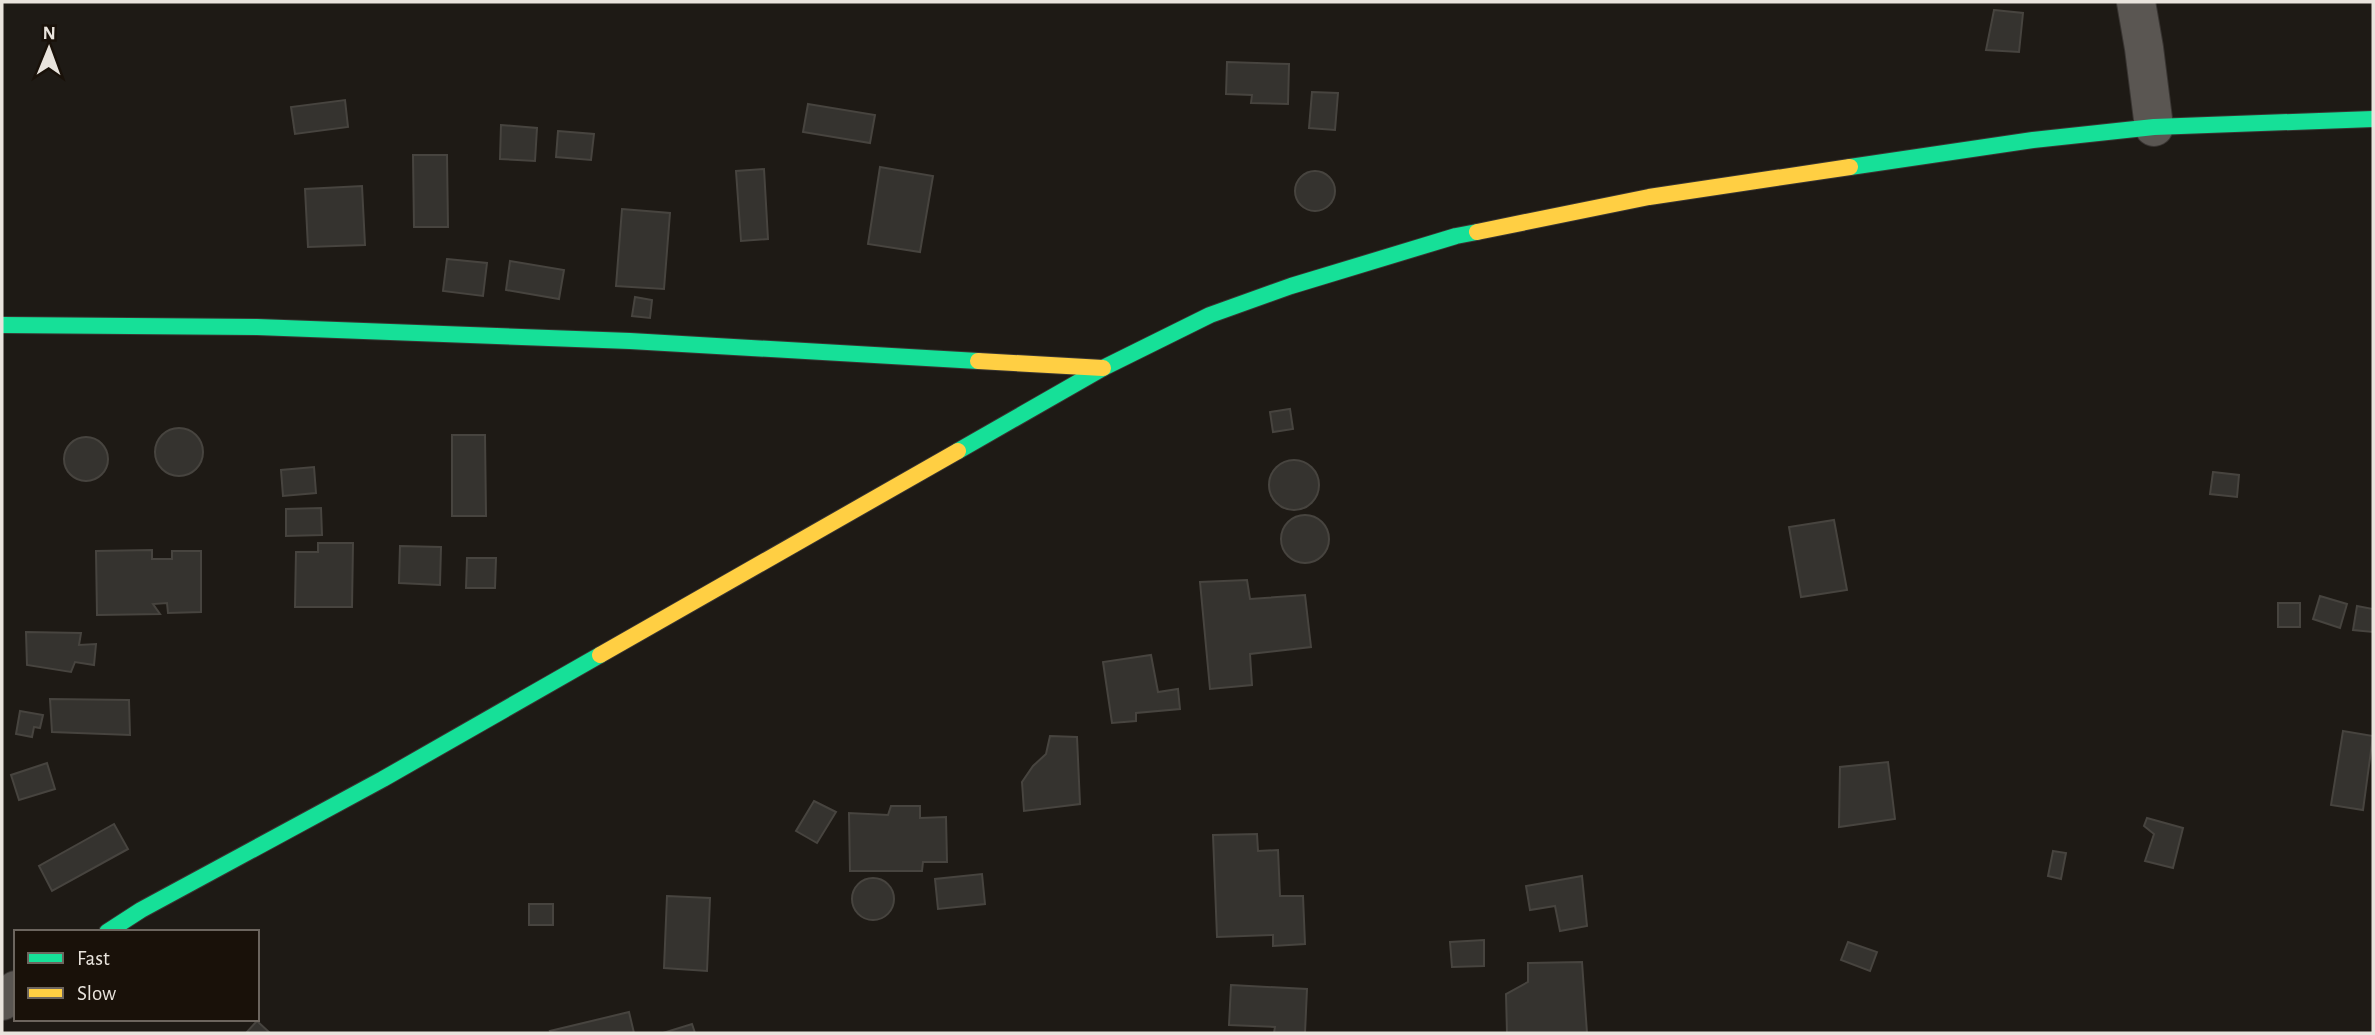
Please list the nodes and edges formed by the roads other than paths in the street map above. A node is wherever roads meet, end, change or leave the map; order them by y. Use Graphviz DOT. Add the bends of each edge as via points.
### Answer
graph roads {
  1 [pos="2136,2"];
  2 [pos="2373,119"];
  3 [pos="2154,127"];
  4 [pos="2,325"];
  5 [pos="1103,368"];
  6 [pos="110,930"];
  1 -- 3 [label="street"];
  2 -- 3 [label="street"];
  3 -- 5 [label="street" via="2033,140 1649,197 1456,236 1210,315"];
  4 -- 5 [label="street" via="257,327 630,341"];
  5 -- 6 [label="street"];
}
